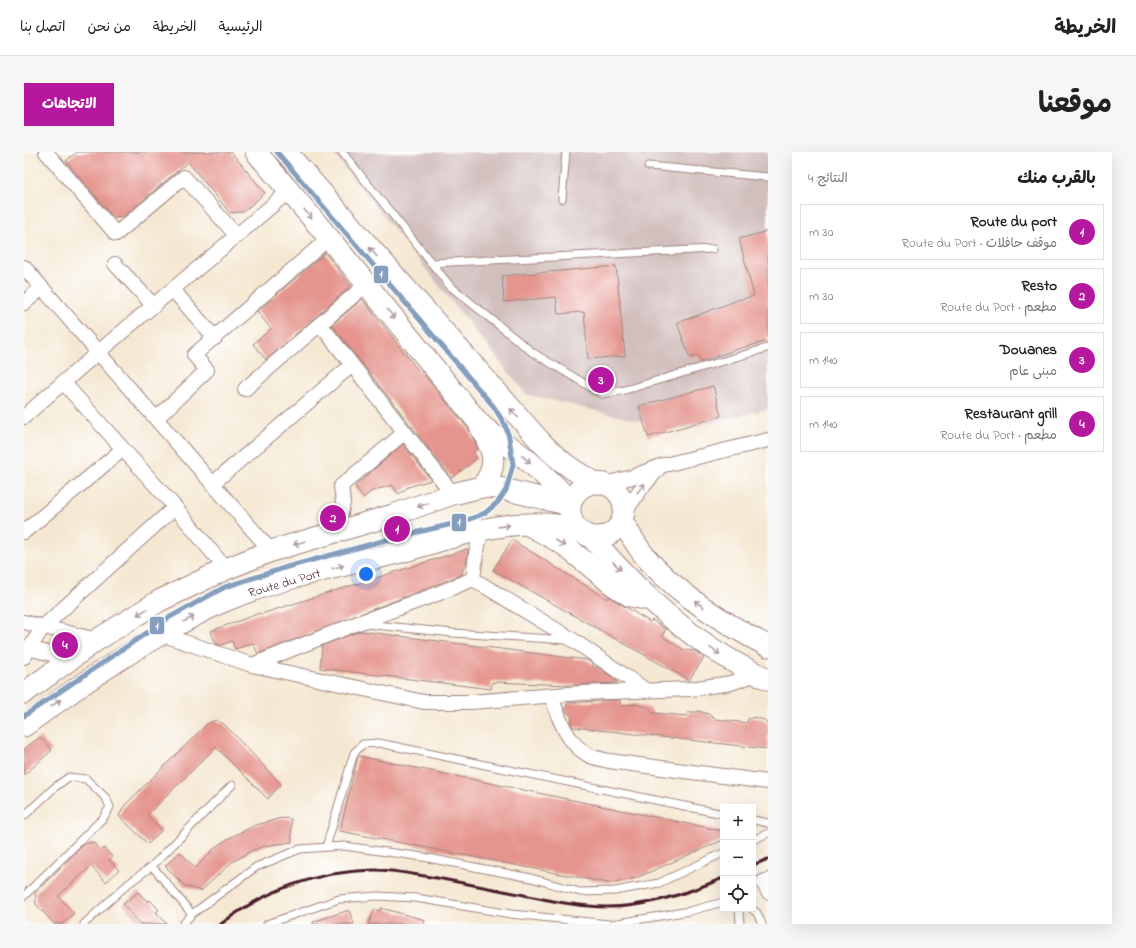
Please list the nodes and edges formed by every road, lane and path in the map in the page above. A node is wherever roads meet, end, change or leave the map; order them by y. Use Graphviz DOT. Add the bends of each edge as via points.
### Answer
graph roads {
  1 [pos="46,152"];
  2 [pos="256,152"];
  3 [pos="286,152"];
  4 [pos="342,152"];
  5 [pos="566,152"];
  6 [pos="648,166"];
  7 [pos="768,177"];
  8 [pos="289,191"];
  9 [pos="562,199"];
  10 [pos="237,236"];
  11 [pos="329,238"];
  12 [pos="713,249"];
  13 [pos="432,263"];
  14 [pos="115,264"];
  15 [pos="24,267"];
  16 [pos="367,284"];
  17 [pos="42,288"];
  18 [pos="173,290"];
  19 [pos="24,303"];
  20 [pos="154,306"];
  21 [pos="320,324"];
  22 [pos="215,338"];
  23 [pos="767,348"];
  24 [pos="98,353"];
  25 [pos="352,365"];
  26 [pos="63,382"];
  27 [pos="245,389"];
  28 [pos="24,417"];
  29 [pos="156,419"];
  30 [pos="479,423"];
  31 [pos="404,432"];
  32 [pos="768,440"];
  33 [pos="123,449"];
  34 [pos="660,466"];
  35 [pos="601,483"];
  36 [pos="212,484"];
  37 [pos="481,487"];
  38 [pos="453,494"];
  39 [pos="570,503"];
  40 [pos="175,507"];
  41 [pos="623,517"];
  42 [pos="527,524"];
  43 [pos="482,529"];
  44 [pos="338,531"];
  45 [pos="24,532"];
  46 [pos="583,533"];
  47 [pos="271,551"];
  48 [pos="585,560"];
  49 [pos="226,569"];
  50 [pos="473,579"];
  51 [pos="652,601"];
  52 [pos="24,622"];
  53 [pos="358,623"];
  54 [pos="43,627"];
  55 [pos="161,634"];
  56 [pos="97,640"];
  57 [pos="573,640"];
  58 [pos="768,646"];
  59 [pos="26,651"];
  60 [pos="71,659"];
  61 [pos="252,665"];
  62 [pos="763,676"];
  63 [pos="646,691"];
  64 [pos="24,693"];
  65 [pos="551,696"];
  66 [pos="24,726"];
  67 [pos="768,782"];
  68 [pos="232,785"];
  69 [pos="720,813"];
  70 [pos="24,816"];
  71 [pos="756,821"];
  72 [pos="768,823"];
  73 [pos="768,833"];
  74 [pos="756,839"];
  75 [pos="326,847"];
  76 [pos="720,854"];
  77 [pos="152,866"];
  78 [pos="768,880"];
  79 [pos="768,892"];
  80 [pos="24,896"];
  81 [pos="720,903"];
  82 [pos="739,912"];
  83 [pos="756,912"];
  84 [pos="192,914"];
  85 [pos="531,920"];
  86 [pos="84,924"];
  87 [pos="182,924"];
  88 [pos="267,924"];
  89 [pos="610,924"];
  90 [pos="740,924"];
  91 [pos="762,924"];
  1 -- 10 [label="street" via="116,234 184,177"];
  2 -- 8 [label="main road"];
  35 -- 3 [label="main road, one-way" via="569,468 540,441"];
  4 -- 13 [label="lane"];
  5 -- 9 [label="lane"];
  6 -- 7 [label="lane"];
  8 -- 10 [label="street"];
  8 -- 11 [label="main road, one-way"];
  10 -- 18 [label="street"];
  11 -- 16 [label="main road"];
  11 -- 22 [label="street"];
  12 -- 13 [label="lane"];
  13 -- 23 [label="lane" via="450,286 532,352 602,394 625,390"];
  14 -- 20 [label="street"];
  15 -- 17 [label="street"];
  16 -- 21 [label="street"];
  16 -- 30 [label="main road, one-way"];
  17 -- 19 [label="street"];
  17 -- 24 [label="street"];
  18 -- 20 [label="street"];
  18 -- 22 [label="street"];
  20 -- 24 [label="street"];
  21 -- 25 [label="street"];
  21 -- 27 [label="street"];
  22 -- 29 [label="street" via="194,355 207,370"];
  24 -- 26 [label="street"];
  24 -- 29 [label="street"];
  25 -- 31 [label="street"];
  25 -- 36 [label="street"];
  26 -- 28 [label="street"];
  26 -- 33 [label="street"];
  29 -- 36 [label="street"];
  30 -- 37 [label="main road" via="490,444 494,461 490,476"];
  30 -- 39 [label="main road, one-way" via="527,460"];
  31 -- 38 [label="street"];
  31 -- 44 [label="street" via="341,486 343,502"];
  32 -- 34 [label="street"];
  33 -- 40 [label="street"];
  33 -- 45 [label="street"];
  34 -- 35 [label="street" via="625,479"];
  41 -- 34 [label="street, one-way" via="640,490"];
  35 -- 39 [label="main road" via="588,484 580,488"];
  35 -- 41 [label="main road" via="613,488 620,495 624,503"];
  36 -- 47 [label="street"];
  37 -- 38 [label="main road"];
  37 -- 39 [label="main road" via="499,488"];
  38 -- 44 [label="main road, one-way"];
  39 -- 46 [label="main road" via="571,521"];
  40 -- 49 [label="street"];
  40 -- 54 [label="street"];
  41 -- 46 [label="main road" via="617,529 610,535 600,538"];
  58 -- 41 [label="main road, one-way" via="718,618 657,570 632,539"];
  43 -- 42 [label="main road, Route du Port, one-way"];
  42 -- 46 [label="main road, Route du Port" via="555,524"];
  42 -- 48 [label="main road, one-way"];
  43 -- 50 [label="street"];
  55 -- 43 [label="main road, Route du Port, one-way" via="210,607 256,589"];
  44 -- 47 [label="main road, one-way"];
  46 -- 48 [label="main road" via="581,544"];
  46 -- 51 [label="main road, one-way"];
  47 -- 49 [label="main road"];
  48 -- 51 [label="main road" via="613,585 630,596"];
  49 -- 56 [label="main road, one-way" via="159,602"];
  50 -- 53 [label="street"];
  50 -- 57 [label="street"];
  51 -- 62 [label="main road, one-way" via="719,654"];
  52 -- 54 [label="street"];
  53 -- 57 [label="lane" via="454,633"];
  53 -- 61 [label="street"];
  54 -- 56 [label="street"];
  54 -- 59 [label="street"];
  55 -- 61 [label="street"];
  66 -- 55 [label="main road, Route du Port, one-way"];
  56 -- 60 [label="main road"];
  57 -- 63 [label="street"];
  59 -- 60 [label="street"];
  60 -- 64 [label="main road"];
  61 -- 65 [label="street" via="424,702 471,702"];
  62 -- 63 [label="street" via="690,689"];
  63 -- 65 [label="street"];
  65 -- 67 [label="street" via="562,726 572,743 589,755 609,761"];
  68 -- 77 [label="lane"];
  69 -- 75 [label="lane" via="379,744 363,744 354,753"];
  70 -- 80 [label="lane" via="69,777 86,779 106,798 110,807 103,818"];
  71 -- 72 [label="lane"];
  73 -- 74 [label="lane"];
  75 -- 76 [label="lane" via="344,846 423,857 531,878 580,892 615,891 659,883"];
  75 -- 84 [label="lane" via="300,849 256,867"];
  77 -- 84 [label="lane"];
  77 -- 86 [label="lane"];
  78 -- 79 [label="street" via="763,882"];
  81 -- 89 [label="lane" via="690,912"];
  82 -- 90 [label="lane"];
  83 -- 91 [label="lane"];
  84 -- 87 [label="lane"];
  85 -- 88 [label="lane" via="511,914 416,898 377,896 339,899"];
  85 -- 89 [label="lane"];
}
